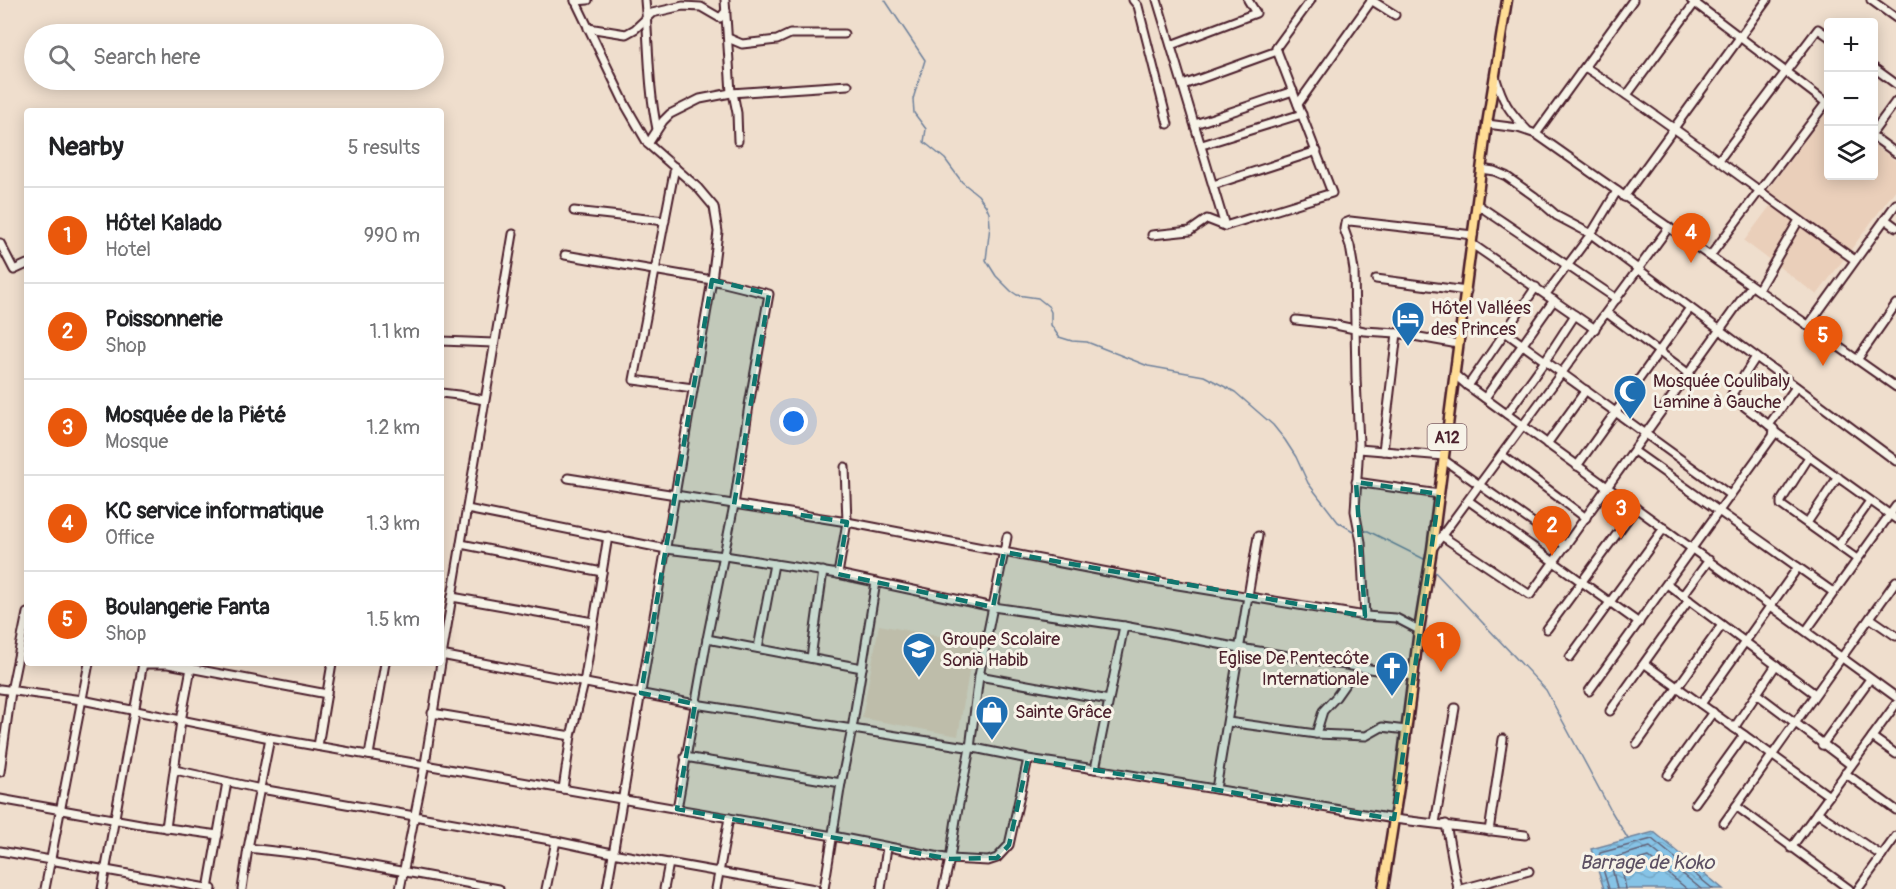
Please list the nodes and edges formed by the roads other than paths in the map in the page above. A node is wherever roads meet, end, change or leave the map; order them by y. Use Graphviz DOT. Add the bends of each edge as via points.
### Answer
graph roads {
  1 [pos="588,0"];
  2 [pos="645,0"];
  3 [pos="725,0"];
  4 [pos="1133,0"];
  5 [pos="1157,0"];
  6 [pos="1248,0"];
  7 [pos="1311,0"];
  8 [pos="1371,0"];
  9 [pos="1507,0"];
  10 [pos="1633,0"];
  11 [pos="1767,0"];
  12 [pos="1871,0"];
  13 [pos="575,1"];
  14 [pos="1695,1"];
  15 [pos="1896,5"];
  16 [pos="726,11"];
  17 [pos="1395,15"];
  18 [pos="1893,16"];
  19 [pos="646,18"];
  20 [pos="588,28"];
  21 [pos="1824,33"];
  22 [pos="844,34"];
  23 [pos="728,38"];
  24 [pos="1740,38"];
  25 [pos="1171,45"];
  26 [pos="1277,51"];
  27 [pos="1585,67"];
  28 [pos="1878,71"];
  29 [pos="1787,73"];
  30 [pos="1495,74"];
  31 [pos="1183,84"];
  32 [pos="1896,84"];
  33 [pos="848,85"];
  34 [pos="1293,91"];
  35 [pos="732,93"];
  36 [pos="1627,94"];
  37 [pos="1824,101"];
  38 [pos="1896,101"];
  39 [pos="1298,104"];
  40 [pos="1824,107"];
  41 [pos="1302,114"];
  42 [pos="1168,124"];
  43 [pos="1195,124"];
  44 [pos="1487,124"];
  45 [pos="1878,126"];
  46 [pos="1674,128"];
  47 [pos="657,129"];
  48 [pos="1527,131"];
  49 [pos="1536,134"];
  50 [pos="1878,140"];
  51 [pos="738,141"];
  52 [pos="648,144"];
  53 [pos="1202,146"];
  54 [pos="1317,151"];
  55 [pos="1896,153"];
  56 [pos="1719,160"];
  57 [pos="675,167"];
  58 [pos="1481,169"];
  59 [pos="1214,185"];
  60 [pos="1760,191"];
  61 [pos="1617,192"];
  62 [pos="1624,197"];
  63 [pos="1896,204"];
  64 [pos="1478,205"];
  65 [pos="574,211"];
  66 [pos="1885,219"];
  67 [pos="1799,220"];
  68 [pos="664,221"];
  69 [pos="1226,226"];
  70 [pos="1896,226"];
  71 [pos="1669,227"];
  72 [pos="513,234"];
  73 [pos="1591,234"];
  74 [pos="1152,235"];
  75 [pos="1472,239"];
  76 [pos="0,243"];
  77 [pos="565,255"];
  78 [pos="1710,256"];
  79 [pos="1855,260"];
  80 [pos="1567,264"];
  81 [pos="24,265"];
  82 [pos="1638,270"];
  83 [pos="655,271"];
  84 [pos="1376,279"];
  85 [pos="712,280"];
  86 [pos="1536,287"];
  87 [pos="1754,288"];
  88 [pos="1467,291"];
  89 [pos="1546,294"];
  90 [pos="1617,299"];
  91 [pos="1554,300"];
  92 [pos="1896,304"];
  93 [pos="1690,308"];
  94 [pos="1607,313"];
  95 [pos="1575,315"];
  96 [pos="1296,320"];
  97 [pos="1808,326"];
  98 [pos="1355,328"];
  99 [pos="1595,329"];
  100 [pos="1720,331"];
  101 [pos="1505,332"];
  102 [pos="1397,333"];
  103 [pos="444,341"];
  104 [pos="494,343"];
  105 [pos="1458,344"];
  106 [pos="1523,345"];
  107 [pos="1659,351"];
  108 [pos="1756,357"];
  109 [pos="1857,360"];
  110 [pos="1545,361"];
  111 [pos="1454,374"];
  112 [pos="1563,374"];
  113 [pos="1689,374"];
  114 [pos="1468,386"];
  115 [pos="1796,387"];
  116 [pos="1896,387"];
  117 [pos="693,388"];
  118 [pos="1586,390"];
  119 [pos="444,393"];
  120 [pos="1485,398"];
  121 [pos="484,400"];
  122 [pos="1616,412"];
  123 [pos="1506,414"];
  124 [pos="1769,425"];
  125 [pos="1524,426"];
  126 [pos="1775,432"];
  127 [pos="1646,434"];
  128 [pos="1547,444"];
  129 [pos="1359,449"];
  130 [pos="1383,451"];
  131 [pos="1634,451"];
  132 [pos="1502,455"];
  133 [pos="1809,457"];
  134 [pos="1444,458"];
  135 [pos="1896,461"];
  136 [pos="1577,466"];
  137 [pos="845,467"];
  138 [pos="1838,477"];
  139 [pos="568,478"];
  140 [pos="1356,482"];
  141 [pos="1480,486"];
  142 [pos="1607,488"];
  143 [pos="1439,494"];
  144 [pos="675,495"];
  145 [pos="1730,495"];
  146 [pos="1469,501"];
  147 [pos="1870,501"];
  148 [pos="734,505"];
  149 [pos="1896,506"];
  150 [pos="1636,508"];
  151 [pos="467,509"];
  152 [pos="1718,511"];
  153 [pos="1893,517"];
  154 [pos="1586,518"];
  155 [pos="847,522"];
  156 [pos="1807,523"];
  157 [pos="1664,528"];
  158 [pos="608,536"];
  159 [pos="1258,536"];
  160 [pos="1442,536"];
  161 [pos="1007,537"];
  162 [pos="461,544"];
  163 [pos="1839,545"];
  164 [pos="1566,546"];
  165 [pos="1692,548"];
  166 [pos="666,549"];
  167 [pos="1432,549"];
  168 [pos="1004,552"];
  169 [pos="725,556"];
  170 [pos="1857,559"];
  171 [pos="1709,560"];
  172 [pos="1554,562"];
  173 [pos="774,564"];
  174 [pos="1798,567"];
  175 [pos="823,571"];
  176 [pos="602,572"];
  177 [pos="838,573"];
  178 [pos="1896,581"];
  179 [pos="876,582"];
  180 [pos="1582,582"];
  181 [pos="1667,584"];
  182 [pos="1833,592"];
  183 [pos="452,597"];
  184 [pos="1248,597"];
  185 [pos="1686,597"];
  186 [pos="1610,602"];
  187 [pos="1771,605"];
  188 [pos="993,607"];
  189 [pos="1365,616"];
  190 [pos="1870,618"];
  191 [pos="593,622"];
  192 [pos="1639,622"];
  193 [pos="1722,625"];
  194 [pos="1124,626"];
  195 [pos="24,629"];
  196 [pos="1547,629"];
  197 [pos="1419,630"];
  198 [pos="1806,631"];
  199 [pos="1896,636"];
  200 [pos="707,639"];
  201 [pos="444,642"];
  202 [pos="1745,642"];
  203 [pos="758,648"];
  204 [pos="1240,648"];
  205 [pos="1570,657"];
  206 [pos="811,658"];
  207 [pos="1841,658"];
  208 [pos="444,660"];
  209 [pos="1645,664"];
  210 [pos="1776,665"];
  211 [pos="88,666"];
  212 [pos="143,666"];
  213 [pos="180,666"];
  214 [pos="332,666"];
  215 [pos="384,666"];
  216 [pos="440,666"];
  217 [pos="191,668"];
  218 [pos="862,668"];
  219 [pos="979,676"];
  220 [pos="1413,676"];
  221 [pos="1870,679"];
  222 [pos="1348,680"];
  223 [pos="584,683"];
  224 [pos="1678,687"];
  225 [pos="0,689"];
  226 [pos="12,691"];
  227 [pos="1588,691"];
  228 [pos="641,693"];
  229 [pos="327,694"];
  230 [pos="1757,694"];
  231 [pos="1815,694"];
  232 [pos="1896,697"];
  233 [pos="82,700"];
  234 [pos="1109,700"];
  235 [pos="695,704"];
  236 [pos="1701,704"];
  237 [pos="1896,704"];
  238 [pos="1455,708"];
  239 [pos="135,711"];
  240 [pos="1610,711"];
  241 [pos="1713,712"];
  242 [pos="432,713"];
  243 [pos="181,721"];
  244 [pos="1228,722"];
  245 [pos="1794,723"];
  246 [pos="1734,728"];
  247 [pos="852,729"];
  248 [pos="1406,730"];
  249 [pos="1316,734"];
  250 [pos="1744,735"];
  251 [pos="571,736"];
  252 [pos="1872,737"];
  253 [pos="270,738"];
  254 [pos="1503,739"];
  255 [pos="1638,744"];
  256 [pos="1822,745"];
  257 [pos="318,746"];
  258 [pos="970,748"];
  259 [pos="1771,754"];
  260 [pos="1896,754"];
  261 [pos="369,755"];
  262 [pos="685,757"];
  263 [pos="1028,759"];
  264 [pos="425,764"];
  265 [pos="1851,765"];
  266 [pos="1095,769"];
  267 [pos="175,770"];
  268 [pos="0,772"];
  269 [pos="1845,773"];
  270 [pos="1668,774"];
  271 [pos="227,782"];
  272 [pos="841,783"];
  273 [pos="261,789"];
  274 [pos="563,789"];
  275 [pos="1216,789"];
  276 [pos="1829,796"];
  277 [pos="0,799"];
  278 [pos="622,800"];
  279 [pos="1695,803"];
  280 [pos="1736,806"];
  281 [pos="677,809"];
  282 [pos="61,810"];
  283 [pos="1896,810"];
  284 [pos="1817,812"];
  285 [pos="414,817"];
  286 [pos="729,818"];
  287 [pos="115,819"];
  288 [pos="1394,819"];
  289 [pos="1435,823"];
  290 [pos="1724,823"];
  291 [pos="1446,824"];
  292 [pos="166,828"];
  293 [pos="1489,831"];
  294 [pos="218,835"];
  295 [pos="1525,835"];
  296 [pos="833,836"];
  297 [pos="1896,836"];
  298 [pos="556,841"];
  299 [pos="887,847"];
  300 [pos="248,848"];
  301 [pos="1791,848"];
  302 [pos="0,851"];
  303 [pos="612,853"];
  304 [pos="1882,856"];
  305 [pos="950,859"];
  306 [pos="50,860"];
  307 [pos="669,863"];
  308 [pos="106,870"];
  309 [pos="1529,871"];
  310 [pos="403,872"];
  311 [pos="719,872"];
  312 [pos="772,886"];
  313 [pos="45,889"];
  314 [pos="102,889"];
  315 [pos="209,889"];
  316 [pos="242,889"];
  317 [pos="400,889"];
  318 [pos="499,889"];
  319 [pos="546,889"];
  320 [pos="607,889"];
  321 [pos="664,889"];
  322 [pos="716,889"];
  323 [pos="815,889"];
  324 [pos="824,889"];
  325 [pos="881,889"];
  326 [pos="942,889"];
  327 [pos="1384,889"];
  328 [pos="1460,889"];
  329 [pos="1850,889"];
  330 [pos="1858,889"];
  1 -- 13 [label="street"];
  2 -- 19 [label="street"];
  3 -- 16 [label="street"];
  4 -- 42 [label="street" via="1138,6"];
  5 -- 25 [label="street"];
  6 -- 25 [label="street" via="1256,13"];
  7 -- 26 [label="street"];
  8 -- 17 [label="street"];
  8 -- 39 [label="street"];
  9 -- 30 [label="main road, A12"];
  10 -- 27 [label="street"];
  11 -- 24 [label="street"];
  12 -- 18 [label="street"];
  13 -- 20 [label="street"];
  14 -- 24 [label="street"];
  14 -- 36 [label="street"];
  15 -- 18 [label="street"];
  16 -- 19 [label="street" via="720,18 701,7 683,6"];
  16 -- 23 [label="street"];
  19 -- 20 [label="street" via="626,34"];
  19 -- 47 [label="street" via="648,74"];
  20 -- 52 [label="street"];
  21 -- 29 [label="street" via="1818,29"];
  22 -- 23 [label="street" via="790,34 777,40 742,44"];
  23 -- 35 [label="street"];
  24 -- 29 [label="street"];
  24 -- 46 [label="street"];
  25 -- 31 [label="street"];
  26 -- 31 [label="street"];
  26 -- 34 [label="street"];
  27 -- 36 [label="street"];
  27 -- 49 [label="street"];
  28 -- 32 [label="street"];
  29 -- 37 [label="street"];
  29 -- 56 [label="street"];
  30 -- 44 [label="main road, A12"];
  30 -- 48 [label="street" via="1504,103"];
  31 -- 43 [label="street"];
  33 -- 35 [label="street"];
  34 -- 39 [label="street"];
  34 -- 43 [label="street"];
  35 -- 47 [label="street" via="700,99 670,114"];
  35 -- 51 [label="street"];
  36 -- 46 [label="street"];
  38 -- 45 [label="street"];
  39 -- 41 [label="street"];
  40 -- 60 [label="street"];
  41 -- 53 [label="street"];
  41 -- 54 [label="street"];
  43 -- 53 [label="street"];
  44 -- 48 [label="street"];
  44 -- 58 [label="main road, A12"];
  46 -- 56 [label="street"];
  46 -- 62 [label="street"];
  47 -- 52 [label="street"];
  48 -- 49 [label="street"];
  49 -- 61 [label="street"];
  50 -- 55 [label="street"];
  52 -- 57 [label="street"];
  53 -- 59 [label="street"];
  54 -- 59 [label="street"];
  54 -- 69 [label="street" via="1332,193"];
  56 -- 60 [label="street"];
  57 -- 68 [label="street"];
  57 -- 85 [label="street" via="714,207 718,232"];
  58 -- 64 [label="main road, A12"];
  58 -- 73 [label="street" via="1506,176 1557,216"];
  59 -- 69 [label="street"];
  60 -- 67 [label="street"];
  60 -- 78 [label="street"];
  61 -- 62 [label="street"];
  61 -- 73 [label="street"];
  62 -- 71 [label="street"];
  63 -- 66 [label="street"];
  64 -- 75 [label="main road, A12"];
  64 -- 80 [label="street"];
  65 -- 68 [label="street"];
  66 -- 70 [label="street"];
  66 -- 79 [label="street"];
  67 -- 79 [label="street"];
  67 -- 87 [label="street"];
  68 -- 83 [label="street"];
  69 -- 74 [label="street" via="1207,219 1190,231"];
  71 -- 78 [label="street"];
  71 -- 82 [label="street"];
  72 -- 104 [label="street"];
  73 -- 80 [label="street"];
  73 -- 82 [label="street"];
  75 -- 86 [label="street"];
  75 -- 88 [label="main road, A12"];
  75 -- 98 [label="street" via="1345,223 1354,270"];
  76 -- 81 [label="street" via="14,270"];
  77 -- 83 [label="street"];
  78 -- 87 [label="street"];
  79 -- 97 [label="street"];
  80 -- 89 [label="street"];
  80 -- 90 [label="street"];
  82 -- 90 [label="street"];
  82 -- 93 [label="street"];
  83 -- 85 [label="street"];
  83 -- 117 [label="street" via="633,380"];
  84 -- 88 [label="street"];
  85 -- 117 [label="street"];
  85 -- 148 [label="street" via="769,294"];
  86 -- 89 [label="street"];
  86 -- 101 [label="street"];
  87 -- 97 [label="street"];
  87 -- 100 [label="street"];
  88 -- 105 [label="main road, A12"];
  89 -- 91 [label="street"];
  90 -- 94 [label="street"];
  91 -- 95 [label="street"];
  91 -- 106 [label="street"];
  92 -- 109 [label="street"];
  93 -- 100 [label="street"];
  93 -- 107 [label="street"];
  94 -- 99 [label="street"];
  94 -- 107 [label="street"];
  95 -- 99 [label="street"];
  95 -- 110 [label="street"];
  96 -- 98 [label="street"];
  97 -- 109 [label="street"];
  98 -- 102 [label="street"];
  98 -- 129 [label="street"];
  99 -- 112 [label="street"];
  100 -- 108 [label="street"];
  100 -- 113 [label="street"];
  101 -- 106 [label="street"];
  101 -- 114 [label="street"];
  102 -- 105 [label="street"];
  102 -- 130 [label="street"];
  103 -- 104 [label="street"];
  104 -- 121 [label="street"];
  105 -- 111 [label="main road, A12"];
  106 -- 110 [label="street"];
  106 -- 120 [label="street"];
  107 -- 113 [label="street"];
  107 -- 122 [label="street"];
  108 -- 115 [label="street"];
  108 -- 124 [label="street" via="1732,394"];
  109 -- 116 [label="street"];
  110 -- 112 [label="street"];
  110 -- 123 [label="street"];
  111 -- 114 [label="street"];
  111 -- 134 [label="main road, A12"];
  112 -- 118 [label="street"];
  112 -- 125 [label="street"];
  113 -- 127 [label="street"];
  114 -- 120 [label="street"];
  115 -- 124 [label="street"];
  115 -- 135 [label="street"];
  117 -- 144 [label="street"];
  118 -- 122 [label="street"];
  118 -- 128 [label="street"];
  119 -- 121 [label="street"];
  120 -- 123 [label="street"];
  121 -- 151 [label="street"];
  122 -- 127 [label="street"];
  122 -- 136 [label="street"];
  123 -- 125 [label="street"];
  124 -- 126 [label="street"];
  125 -- 128 [label="street"];
  125 -- 132 [label="street"];
  126 -- 133 [label="street"];
  126 -- 145 [label="street"];
  127 -- 131 [label="street"];
  127 -- 145 [label="street"];
  128 -- 136 [label="street"];
  129 -- 130 [label="street"];
  129 -- 140 [label="street"];
  130 -- 134 [label="street"];
  131 -- 142 [label="street"];
  131 -- 152 [label="street"];
  132 -- 141 [label="street"];
  132 -- 154 [label="street"];
  133 -- 138 [label="street"];
  133 -- 156 [label="street" via="1781,501 1781,505"];
  134 -- 141 [label="street"];
  134 -- 143 [label="main road, A12"];
  136 -- 142 [label="street"];
  137 -- 155 [label="street"];
  138 -- 147 [label="street"];
  138 -- 156 [label="street"];
  139 -- 144 [label="street"];
  140 -- 143 [label="street"];
  140 -- 189 [label="street"];
  141 -- 146 [label="street"];
  141 -- 164 [label="street"];
  142 -- 150 [label="street"];
  142 -- 154 [label="street"];
  143 -- 167 [label="main road, A12"];
  144 -- 148 [label="street"];
  144 -- 166 [label="street"];
  145 -- 152 [label="street"];
  146 -- 160 [label="street"];
  146 -- 172 [label="street"];
  147 -- 153 [label="street"];
  147 -- 163 [label="street"];
  148 -- 155 [label="street"];
  148 -- 169 [label="street"];
  149 -- 153 [label="street"];
  150 -- 157 [label="street"];
  150 -- 180 [label="street"];
  151 -- 158 [label="street"];
  151 -- 162 [label="street"];
  152 -- 165 [label="street"];
  152 -- 174 [label="street"];
  153 -- 170 [label="street"];
  154 -- 164 [label="street"];
  155 -- 168 [label="street"];
  155 -- 177 [label="street"];
  156 -- 163 [label="street"];
  157 -- 165 [label="street"];
  157 -- 186 [label="street"];
  158 -- 166 [label="street"];
  158 -- 176 [label="street"];
  159 -- 184 [label="street"];
  160 -- 167 [label="street"];
  160 -- 172 [label="street" via="1530,596"];
  161 -- 168 [label="street"];
  162 -- 176 [label="street"];
  162 -- 183 [label="street"];
  163 -- 170 [label="street"];
  164 -- 172 [label="street"];
  165 -- 171 [label="street"];
  165 -- 181 [label="street"];
  166 -- 169 [label="street"];
  166 -- 228 [label="street"];
  167 -- 197 [label="main road, A12"];
  168 -- 184 [label="street"];
  168 -- 188 [label="street"];
  169 -- 173 [label="street"];
  169 -- 200 [label="street"];
  170 -- 182 [label="street"];
  171 -- 185 [label="street"];
  171 -- 187 [label="street"];
  172 -- 180 [label="street"];
  173 -- 175 [label="street"];
  173 -- 203 [label="street"];
  174 -- 182 [label="street"];
  174 -- 187 [label="street"];
  175 -- 177 [label="street"];
  175 -- 206 [label="street"];
  176 -- 191 [label="street"];
  177 -- 179 [label="street"];
  178 -- 190 [label="street"];
  179 -- 188 [label="street"];
  179 -- 218 [label="street"];
  180 -- 186 [label="street"];
  180 -- 196 [label="street"];
  181 -- 185 [label="street"];
  181 -- 192 [label="street"];
  182 -- 198 [label="street"];
  183 -- 191 [label="street"];
  183 -- 201 [label="street"];
  184 -- 189 [label="street"];
  184 -- 204 [label="street"];
  185 -- 193 [label="street"];
  185 -- 209 [label="street"];
  186 -- 192 [label="street"];
  186 -- 205 [label="street"];
  187 -- 198 [label="street"];
  187 -- 202 [label="street"];
  188 -- 194 [label="street"];
  188 -- 219 [label="street"];
  189 -- 197 [label="street" via="1396,618"];
  190 -- 199 [label="street"];
  190 -- 207 [label="street"];
  191 -- 223 [label="street"];
  192 -- 227 [label="street"];
  193 -- 202 [label="street"];
  193 -- 224 [label="street"];
  194 -- 204 [label="street"];
  194 -- 234 [label="street"];
  195 -- 226 [label="street"];
  197 -- 220 [label="main road, A12"];
  198 -- 207 [label="street"];
  200 -- 203 [label="street"];
  200 -- 235 [label="street"];
  202 -- 210 [label="street"];
  202 -- 236 [label="street"];
  203 -- 206 [label="street"];
  204 -- 220 [label="street"];
  204 -- 244 [label="street"];
  206 -- 218 [label="street"];
  207 -- 221 [label="street"];
  207 -- 231 [label="street"];
  208 -- 223 [label="street"];
  209 -- 224 [label="street"];
  209 -- 240 [label="street"];
  210 -- 230 [label="street"];
  210 -- 231 [label="street"];
  211 -- 233 [label="street"];
  212 -- 239 [label="street"];
  213 -- 217 [label="street"];
  214 -- 229 [label="street"];
  215 -- 261 [label="street"];
  216 -- 242 [label="street"];
  217 -- 229 [label="street"];
  217 -- 243 [label="street"];
  218 -- 247 [label="street"];
  219 -- 234 [label="street"];
  219 -- 258 [label="street"];
  220 -- 248 [label="main road, A12"];
  221 -- 232 [label="street"];
  221 -- 256 [label="street"];
  222 -- 249 [label="street" via="1323,711"];
  223 -- 228 [label="street"];
  223 -- 251 [label="street"];
  224 -- 236 [label="street"];
  224 -- 255 [label="street"];
  225 -- 226 [label="street"];
  226 -- 233 [label="street"];
  226 -- 268 [label="street"];
  228 -- 235 [label="street"];
  228 -- 278 [label="street"];
  229 -- 257 [label="street"];
  230 -- 245 [label="street"];
  230 -- 246 [label="street"];
  231 -- 245 [label="street"];
  233 -- 239 [label="street"];
  233 -- 282 [label="street"];
  234 -- 266 [label="street"];
  235 -- 247 [label="street"];
  235 -- 262 [label="street"];
  236 -- 241 [label="street"];
  237 -- 252 [label="street"];
  238 -- 289 [label="street"];
  239 -- 243 [label="street"];
  239 -- 287 [label="street"];
  241 -- 246 [label="street"];
  241 -- 270 [label="street"];
  242 -- 251 [label="street"];
  242 -- 264 [label="street"];
  243 -- 253 [label="street"];
  243 -- 267 [label="street"];
  244 -- 249 [label="street"];
  244 -- 275 [label="street"];
  245 -- 256 [label="street"];
  245 -- 259 [label="street"];
  246 -- 250 [label="street"];
  247 -- 258 [label="street"];
  247 -- 272 [label="street"];
  248 -- 249 [label="street" via="1382,727 1366,736"];
  248 -- 288 [label="main road, A12"];
  250 -- 259 [label="street"];
  250 -- 279 [label="street"];
  251 -- 274 [label="street"];
  252 -- 260 [label="street"];
  252 -- 265 [label="street"];
  253 -- 257 [label="street"];
  253 -- 273 [label="street"];
  254 -- 293 [label="street"];
  256 -- 265 [label="street"];
  257 -- 261 [label="street"];
  258 -- 263 [label="street"];
  258 -- 305 [label="street"];
  259 -- 276 [label="street"];
  259 -- 280 [label="street"];
  261 -- 264 [label="street"];
  262 -- 272 [label="street"];
  262 -- 281 [label="street"];
  263 -- 266 [label="street"];
  263 -- 305 [label="street" via="1009,845 997,858 988,861"];
  264 -- 274 [label="street"];
  264 -- 285 [label="street"];
  265 -- 269 [label="street"];
  266 -- 275 [label="street"];
  267 -- 271 [label="street"];
  267 -- 292 [label="street"];
  269 -- 276 [label="street"];
  269 -- 283 [label="street"];
  271 -- 273 [label="street"];
  271 -- 294 [label="street"];
  272 -- 296 [label="street"];
  273 -- 285 [label="street"];
  273 -- 300 [label="street"];
  274 -- 278 [label="street"];
  275 -- 288 [label="street"];
  276 -- 284 [label="street"];
  277 -- 282 [label="street"];
  278 -- 281 [label="street"];
  278 -- 303 [label="street"];
  280 -- 290 [label="street"];
  280 -- 301 [label="street"];
  281 -- 286 [label="street"];
  282 -- 287 [label="street"];
  282 -- 306 [label="street"];
  284 -- 301 [label="street"];
  284 -- 304 [label="street"];
  285 -- 298 [label="street"];
  285 -- 310 [label="street"];
  286 -- 296 [label="street"];
  286 -- 311 [label="street"];
  287 -- 292 [label="street"];
  287 -- 308 [label="street"];
  288 -- 289 [label="street"];
  288 -- 327 [label="main road, A12"];
  289 -- 291 [label="street"];
  291 -- 293 [label="street"];
  291 -- 328 [label="street"];
  292 -- 294 [label="street"];
  293 -- 295 [label="street"];
  294 -- 315 [label="street"];
  296 -- 299 [label="street"];
  296 -- 324 [label="street"];
  297 -- 304 [label="street"];
  298 -- 303 [label="street"];
  298 -- 319 [label="street"];
  299 -- 305 [label="street"];
  299 -- 325 [label="street"];
  300 -- 310 [label="street"];
  300 -- 316 [label="street"];
  301 -- 329 [label="street"];
  302 -- 306 [label="street"];
  303 -- 307 [label="street"];
  303 -- 320 [label="street"];
  304 -- 330 [label="street"];
  305 -- 326 [label="street"];
  306 -- 308 [label="street"];
  306 -- 313 [label="street"];
  307 -- 311 [label="street"];
  307 -- 321 [label="street"];
  308 -- 314 [label="street"];
  308 -- 315 [label="street"];
  309 -- 328 [label="street"];
  310 -- 317 [label="street"];
  310 -- 318 [label="street"];
  311 -- 312 [label="street"];
  311 -- 322 [label="street"];
  312 -- 323 [label="street"];
}
